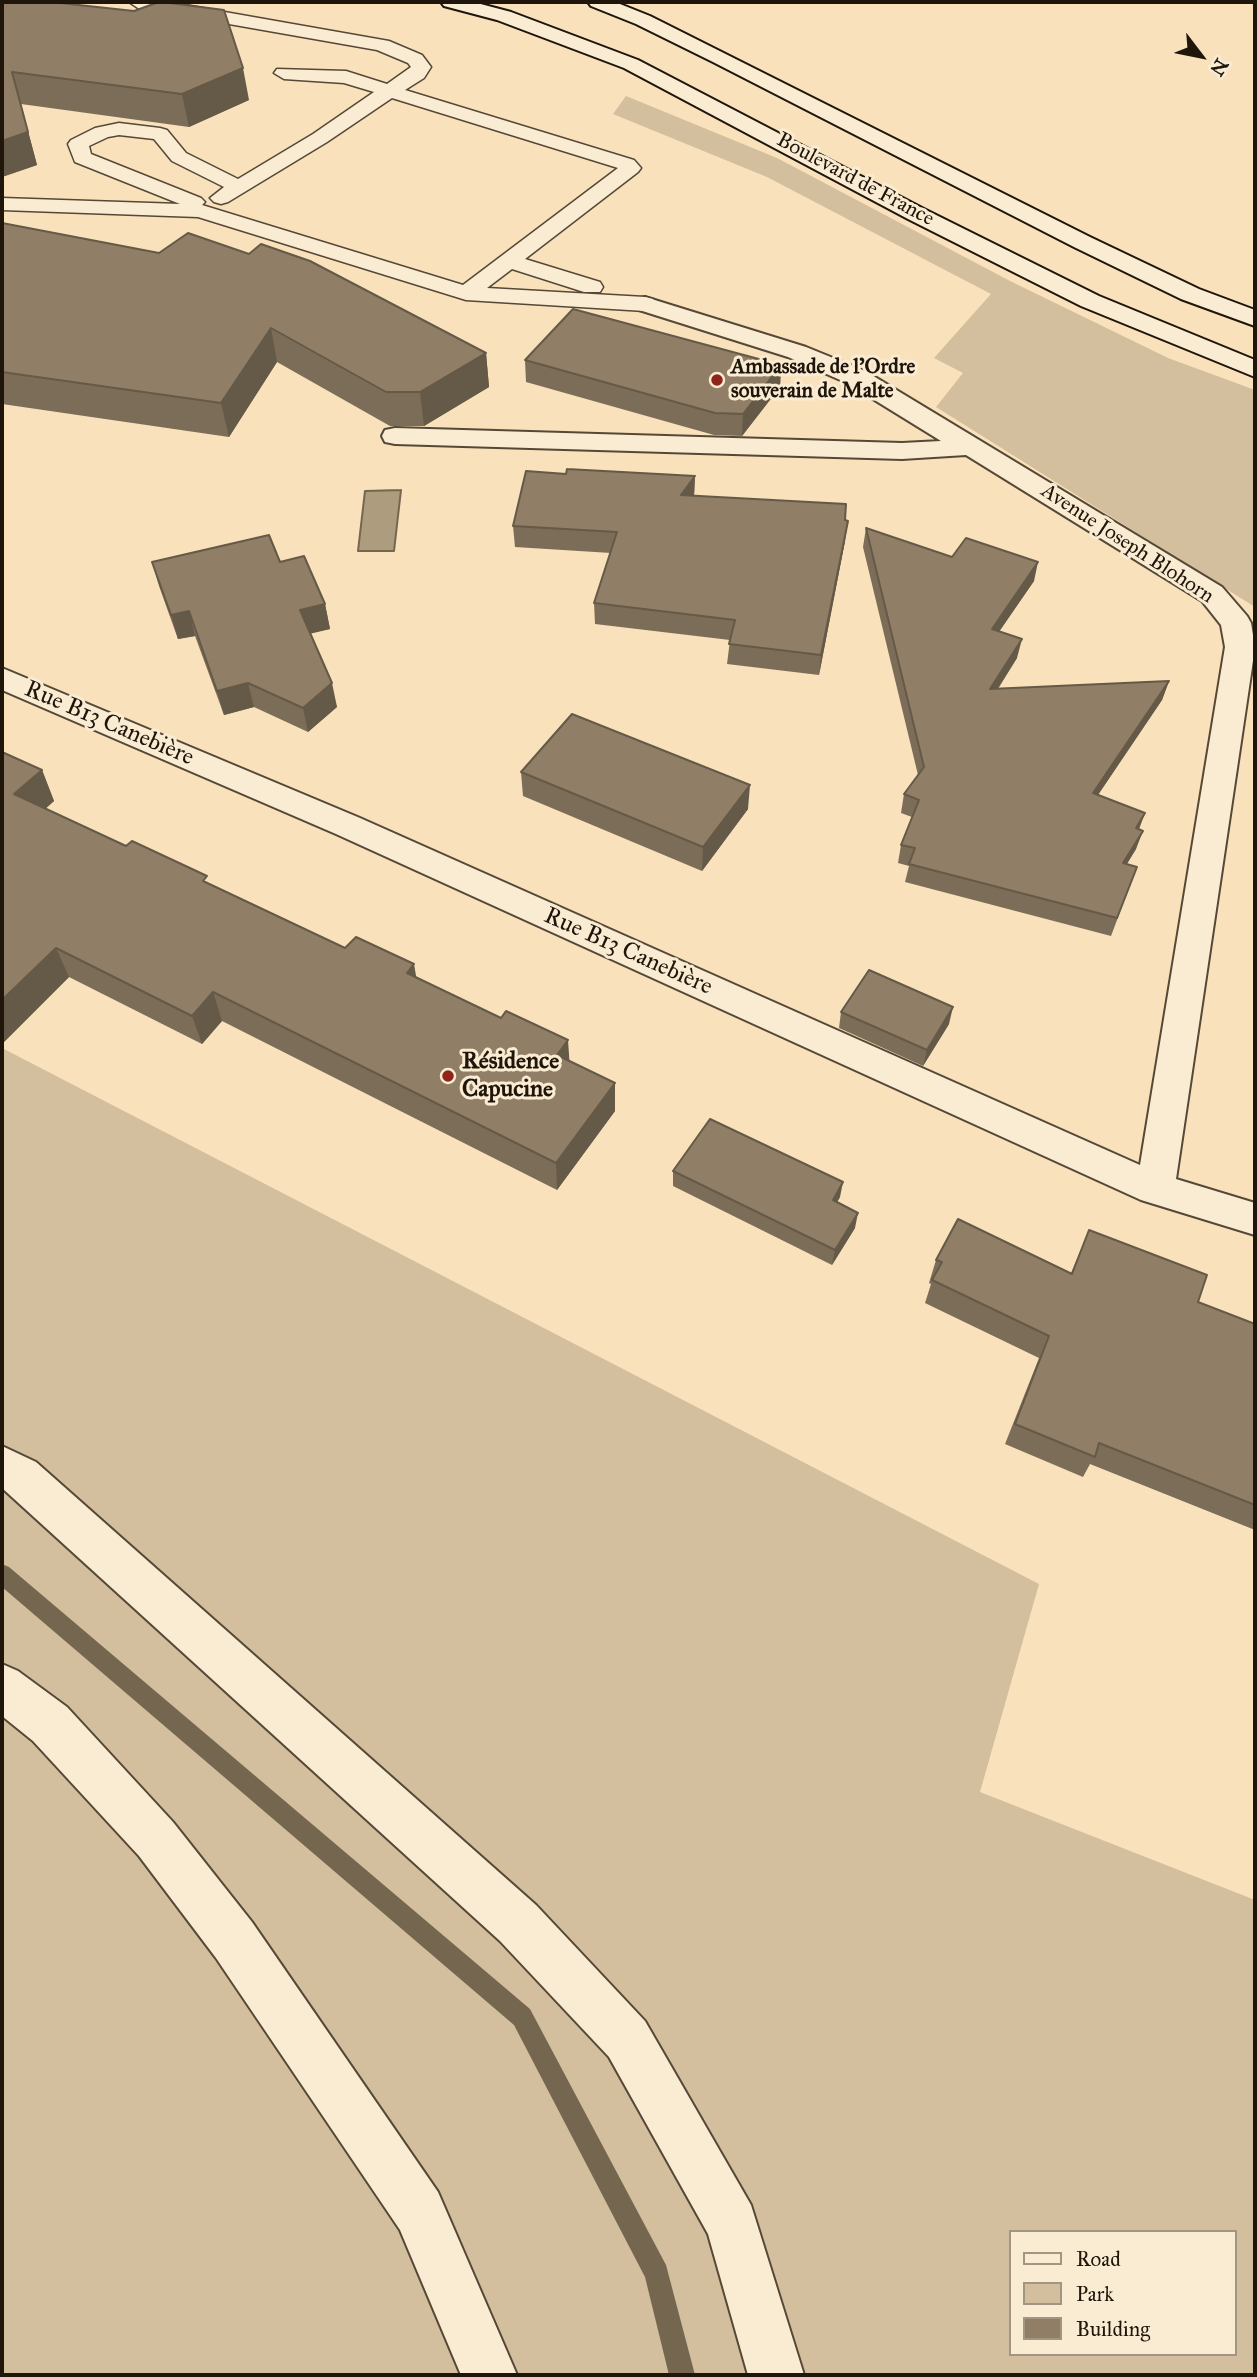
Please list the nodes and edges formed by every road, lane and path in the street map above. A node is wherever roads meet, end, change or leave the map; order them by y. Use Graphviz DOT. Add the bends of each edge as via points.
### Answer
graph roads {
  1 [pos="138,2"];
  2 [pos="451,2"];
  3 [pos="598,2"];
  4 [pos="284,73"];
  5 [pos="389,91"];
  6 [pos="239,187"];
  7 [pos="2,204"];
  8 [pos="204,209"];
  9 [pos="509,261"];
  10 [pos="466,293"];
  11 [pos="645,304"];
  12 [pos="1255,319"];
  13 [pos="1255,369"];
  14 [pos="395,436"];
  15 [pos="972,447"];
  16 [pos="2,678"];
  17 [pos="1155,1189"];
  18 [pos="1255,1219"];
  19 [pos="2,1466"];
  20 [pos="2,1687"];
  21 [pos="489,2375"];
  22 [pos="776,2375"];
  1 -- 5 [label="lane" via="383,45 415,59 421,67 418,74"];
  2 -- 13 [label="street, Boulevard de France" via="527,24 631,64 1090,301"];
  3 -- 12 [label="street, Boulevard de France" via="720,58 1082,242 1190,294"];
  4 -- 5 [label="lane" via="346,77"];
  5 -- 6 [label="lane"];
  5 -- 9 [label="lane" via="631,168"];
  6 -- 8 [label="lane"];
  6 -- 8 [label="lane" via="178,158 160,134 119,129 78,144 82,158"];
  7 -- 8 [label="lane"];
  8 -- 10 [label="lane"];
  9 -- 10 [label="lane"];
  9 -- 11 [label="lane"];
  10 -- 11 [label="lane"];
  11 -- 15 [label="street, Avenue Joseph Blohorn" via="797,352 856,377"];
  14 -- 15 [label="street" via="902,451"];
  15 -- 17 [label="street, Avenue Joseph Blohorn" via="1212,594 1237,623 1240,647"];
  16 -- 17 [label="street, Rue B13 Canebière" via="348,826"];
  17 -- 18 [label="street, Rue B13 Canebière"];
  19 -- 22 [label="street" via="21,1476 518,1923 627,2039 732,2224"];
  20 -- 21 [label="street" via="59,1734 156,1839 234,1940 419,2211"];
}
